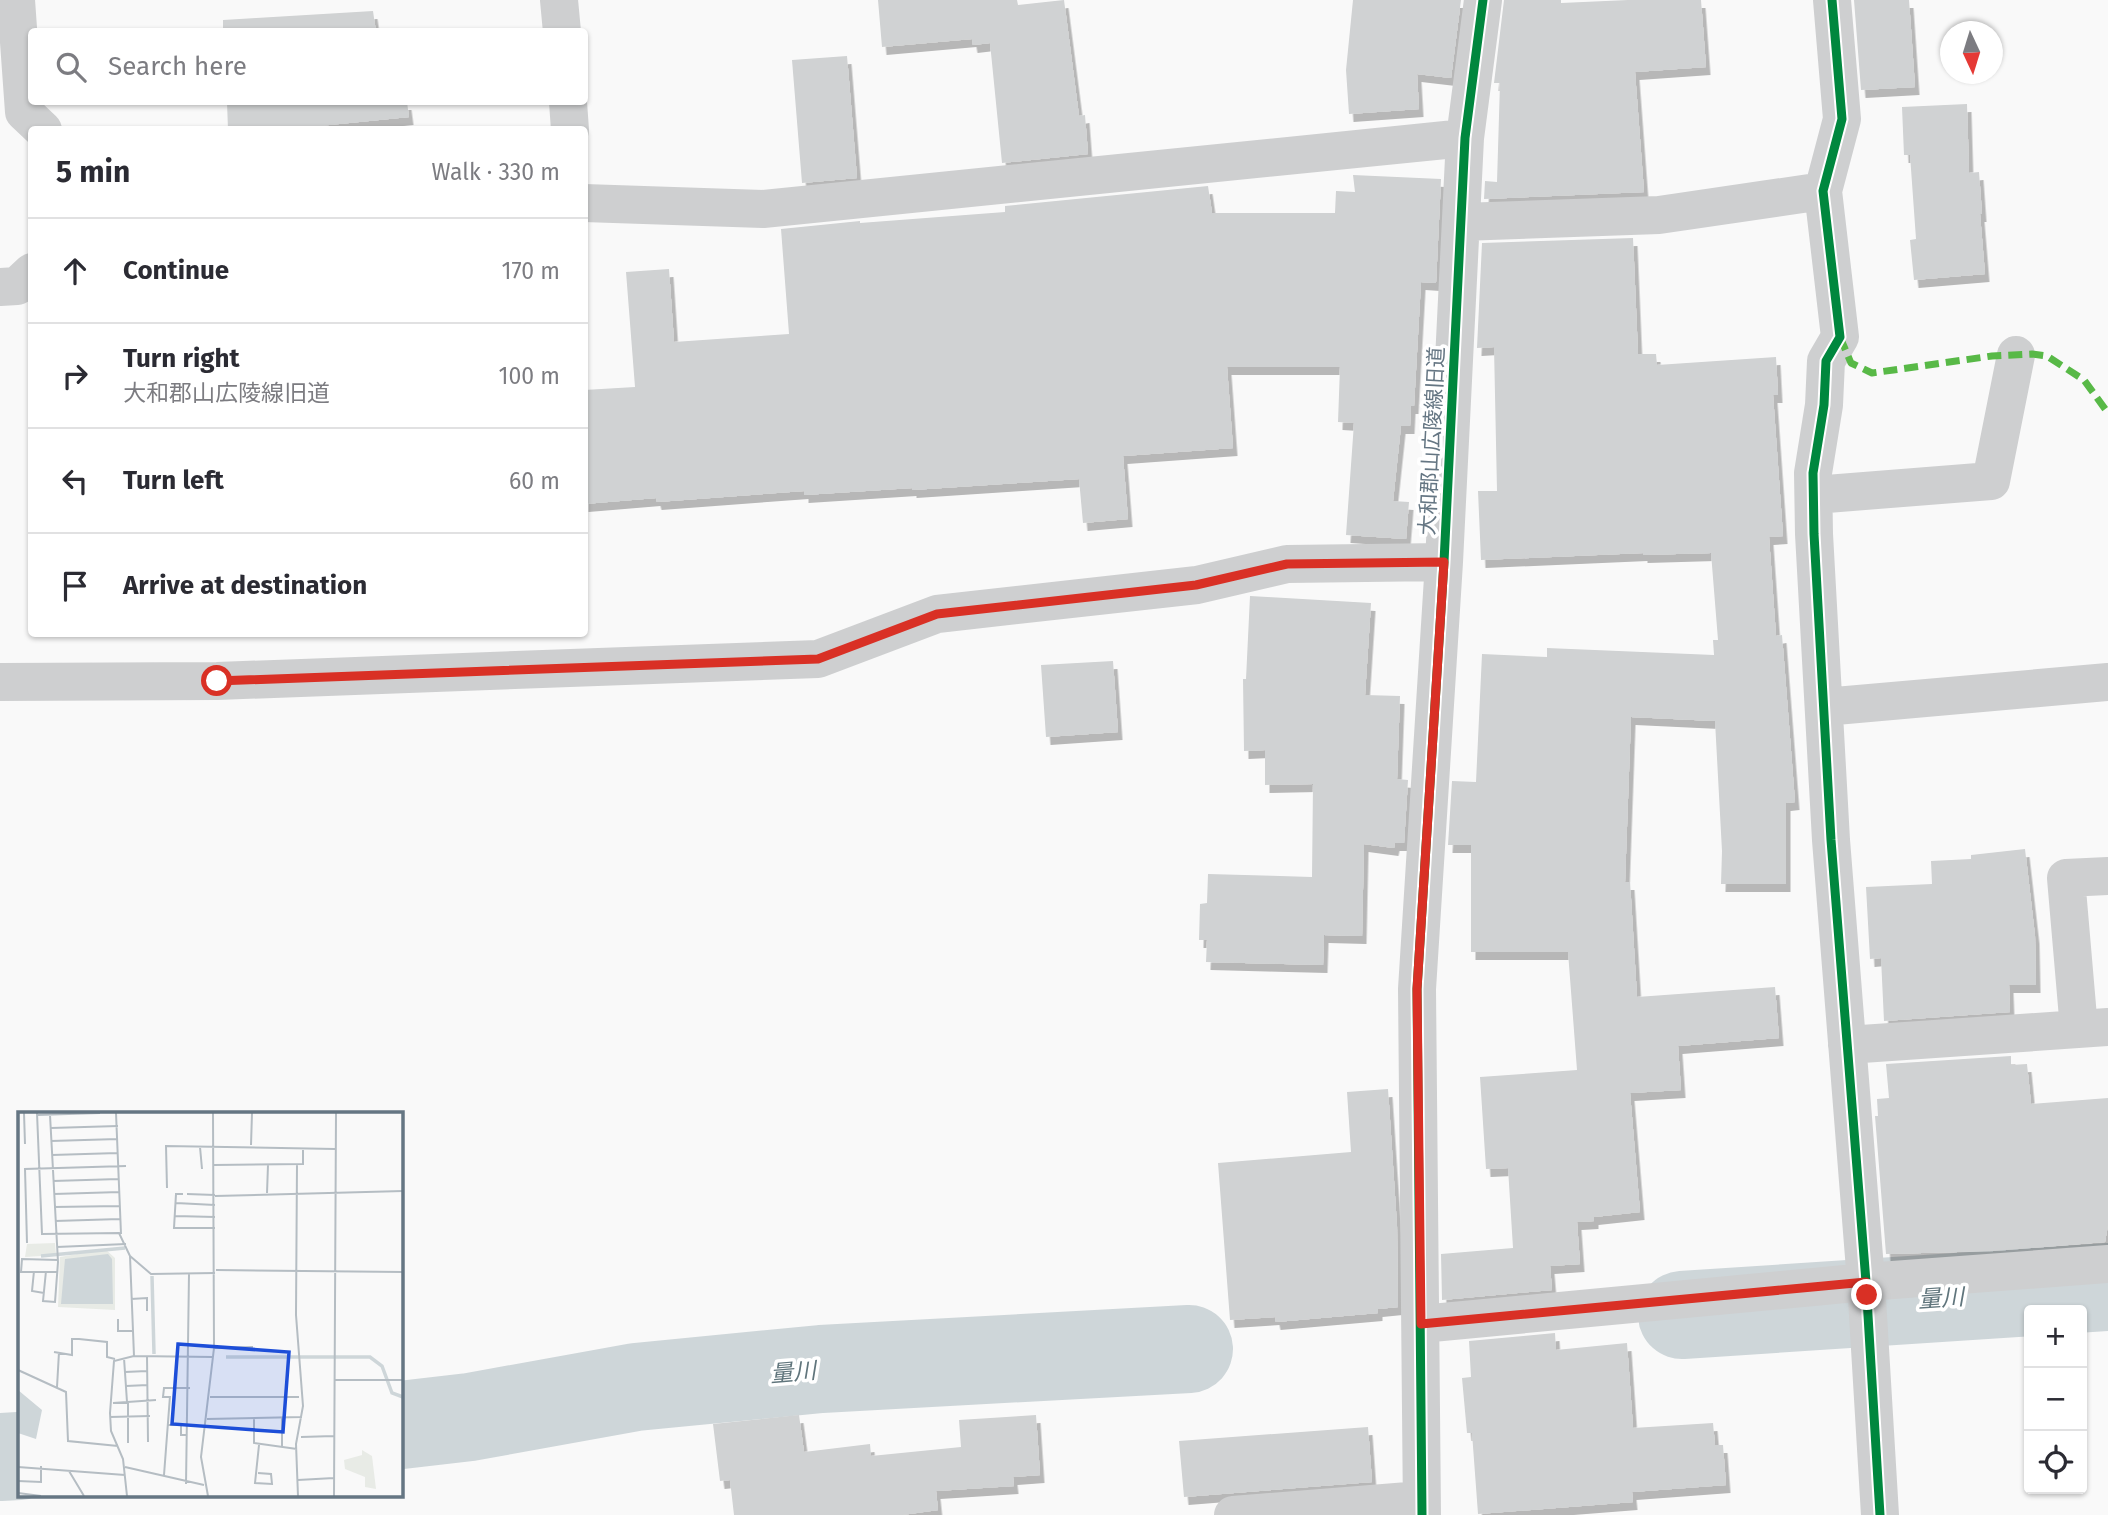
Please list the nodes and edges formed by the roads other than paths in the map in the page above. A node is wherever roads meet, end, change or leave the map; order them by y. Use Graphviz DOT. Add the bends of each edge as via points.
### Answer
graph roads {
  1 [pos="16,0"];
  2 [pos="559,0"];
  3 [pos="1483,0"];
  4 [pos="1832,0"];
  5 [pos="562,28"];
  6 [pos="568,105"];
  7 [pos="39,126"];
  8 [pos="570,126"];
  9 [pos="1465,138"];
  10 [pos="1823,191"];
  11 [pos="588,203"];
  12 [pos="1461,222"];
  13 [pos="28,276"];
  14 [pos="0,287"];
  15 [pos="2016,355"];
  16 [pos="1814,495"];
  17 [pos="1444,562"];
  18 [pos="0,682"];
  19 [pos="2108,682"];
  20 [pos="1824,707"];
  21 [pos="2108,876"];
  22 [pos="2094,1028"];
  23 [pos="1847,1045"];
  24 [pos="2108,1264"];
  25 [pos="1867,1297"];
  26 [pos="1421,1324"];
  27 [pos="1422,1508"];
  28 [pos="1233,1515"];
  29 [pos="1880,1515"];
  1 -- 7 [label="street" via="24,112"];
  2 -- 5 [label="street"];
  3 -- 9 [label="street, 大和郡山広陵線旧道"];
  4 -- 10 [label="street" via="1842,119"];
  6 -- 8 [label="street"];
  9 -- 11 [label="street" via="763,209"];
  9 -- 12 [label="street, 大和郡山広陵線旧道"];
  10 -- 12 [label="street" via="1659,215"];
  10 -- 16 [label="street" via="1840,337 1826,360"];
  12 -- 17 [label="street, 大和郡山広陵線旧道"];
  13 -- 14 [label="street" via="17,286"];
  15 -- 16 [label="street" via="1991,481"];
  16 -- 20 [label="street"];
  17 -- 18 [label="street" via="1287,564 1196,585 937,614 818,659 217,681"];
  17 -- 26 [label="street, 大和郡山広陵線旧道" via="1417,989"];
  19 -- 20 [label="street"];
  20 -- 23 [label="street"];
  21 -- 22 [label="street" via="2066,878"];
  22 -- 23 [label="street"];
  23 -- 25 [label="street"];
  24 -- 25 [label="street"];
  25 -- 26 [label="street"];
  25 -- 29 [label="street"];
  26 -- 27 [label="street, 大和郡山広陵線旧道"];
  27 -- 28 [label="street"];
}
